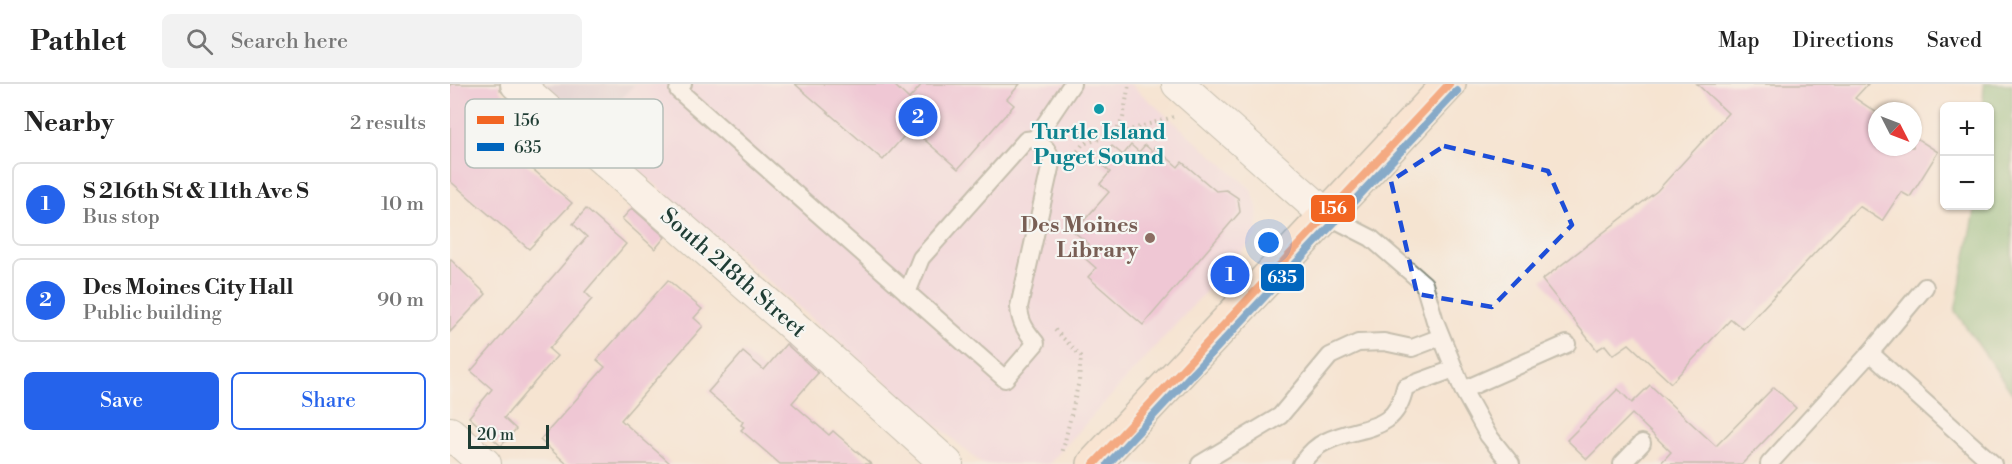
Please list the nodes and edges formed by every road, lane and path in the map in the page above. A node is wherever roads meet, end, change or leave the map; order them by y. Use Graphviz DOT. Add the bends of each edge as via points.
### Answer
graph roads {
  1 [pos="517,84"];
  2 [pos="683,84"];
  3 [pos="1072,84"];
  4 [pos="1129,84"];
  5 [pos="1449,84"];
  6 [pos="534,99"];
  7 [pos="1181,99"];
  8 [pos="1115,134"];
  9 [pos="1035,139"];
  10 [pos="1072,166"];
  11 [pos="613,168"];
  12 [pos="1326,215"];
  13 [pos="1925,287"];
  14 [pos="907,293"];
  15 [pos="1051,327"];
  16 [pos="1442,337"];
  17 [pos="1567,344"];
  18 [pos="1870,353"];
  19 [pos="1454,369"];
  20 [pos="1463,390"];
  21 [pos="450,434"];
  22 [pos="1642,443"];
  23 [pos="1062,454"];
  24 [pos="484,464"];
  25 [pos="947,464"];
  26 [pos="1094,464"];
  27 [pos="1200,464"];
  28 [pos="1301,464"];
  29 [pos="1511,464"];
  30 [pos="1622,464"];
  31 [pos="1769,464"];
  32 [pos="1993,464"];
  1 -- 6 [label="street, South 218th Street"];
  2 -- 14 [label="lane" via="678,90"];
  3 -- 9 [label="lane"];
  4 -- 8 [label="path" via="1123,118"];
  5 -- 12 [label="main road"];
  7 -- 8 [label="path"];
  7 -- 12 [label="street"];
  8 -- 10 [label="path" via="1083,144 1074,155"];
  9 -- 14 [label="lane" via="1026,140 921,258"];
  9 -- 14 [label="lane" via="1053,159 1019,307 1020,320 1036,343 1005,379"];
  11 -- 25 [label="street, South 218th Street"];
  12 -- 16 [label="lane" via="1371,238 1424,284"];
  12 -- 26 [label="main road"];
  13 -- 18 [label="lane"];
  15 -- 23 [label="path" via="1081,356"];
  16 -- 19 [label="lane"];
  16 -- 27 [label="lane" via="1412,348 1384,342 1359,343 1330,356 1280,416"];
  17 -- 20 [label="lane"];
  18 -- 31 [label="lane"];
  18 -- 32 [label="lane"];
  19 -- 20 [label="lane"];
  19 -- 28 [label="lane" via="1405,387 1402,402 1392,416 1325,442"];
  20 -- 29 [label="lane" via="1488,435"];
  21 -- 24 [label="street"];
  22 -- 30 [label="lane"];
}
